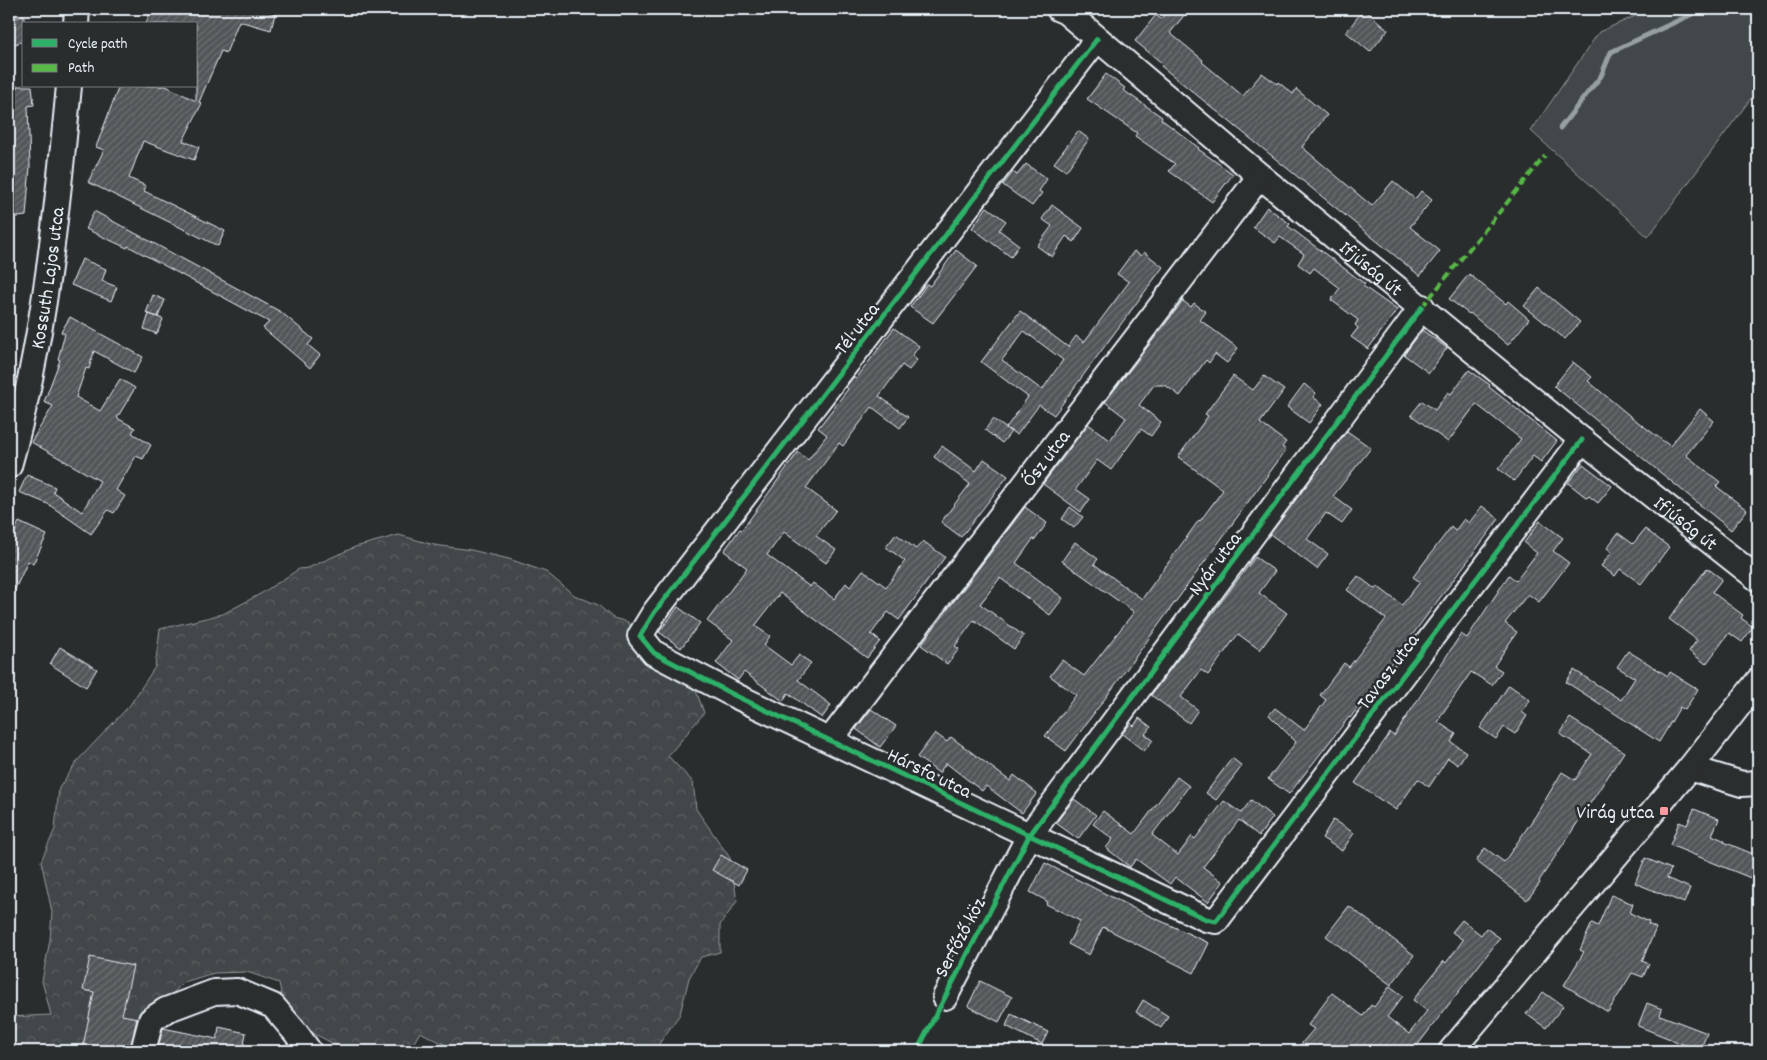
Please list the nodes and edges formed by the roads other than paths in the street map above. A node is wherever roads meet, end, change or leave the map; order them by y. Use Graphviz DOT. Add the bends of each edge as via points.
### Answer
graph roads {
  1 [pos="77,9"];
  2 [pos="1059,9"];
  3 [pos="76,22"];
  4 [pos="1097,39"];
  5 [pos="69,88"];
  6 [pos="1260,176"];
  7 [pos="1422,307"];
  8 [pos="1582,440"];
  9 [pos="9,466"];
  10 [pos="1758,580"];
  11 [pos="640,636"];
  12 [pos="1758,681"];
  13 [pos="830,740"];
  14 [pos="1690,768"];
  15 [pos="1758,783"];
  16 [pos="1029,836"];
  17 [pos="1216,921"];
  18 [pos="945,997"];
  19 [pos="143,1051"];
  20 [pos="309,1051"];
  21 [pos="1451,1051"];
  1 -- 3 [label="street"];
  2 -- 4 [label="street, Ifjúság út"];
  4 -- 6 [label="street, Ifjúság út"];
  4 -- 11 [label="street, Tél utca"];
  5 -- 9 [label="street, Kossuth Lajos utca" via="51,253 21,421"];
  6 -- 7 [label="street, Ifjúság út"];
  6 -- 13 [label="street, Ősz utca"];
  7 -- 8 [label="street, Ifjúság út"];
  7 -- 16 [label="street, Nyár utca"];
  8 -- 10 [label="street, Ifjúság út"];
  8 -- 17 [label="street, Tavasz utca"];
  11 -- 13 [label="street, Hársfa utca" via="654,653"];
  12 -- 14 [label="street"];
  13 -- 16 [label="street, Hársfa utca"];
  14 -- 15 [label="street" via="1742,784"];
  14 -- 21 [label="street"];
  16 -- 17 [label="street, Hársfa utca"];
  16 -- 18 [label="street, Serfőző köz"];
  19 -- 20 [label="street" via="151,1020 166,1010 214,992 237,991 273,1006"];
}
